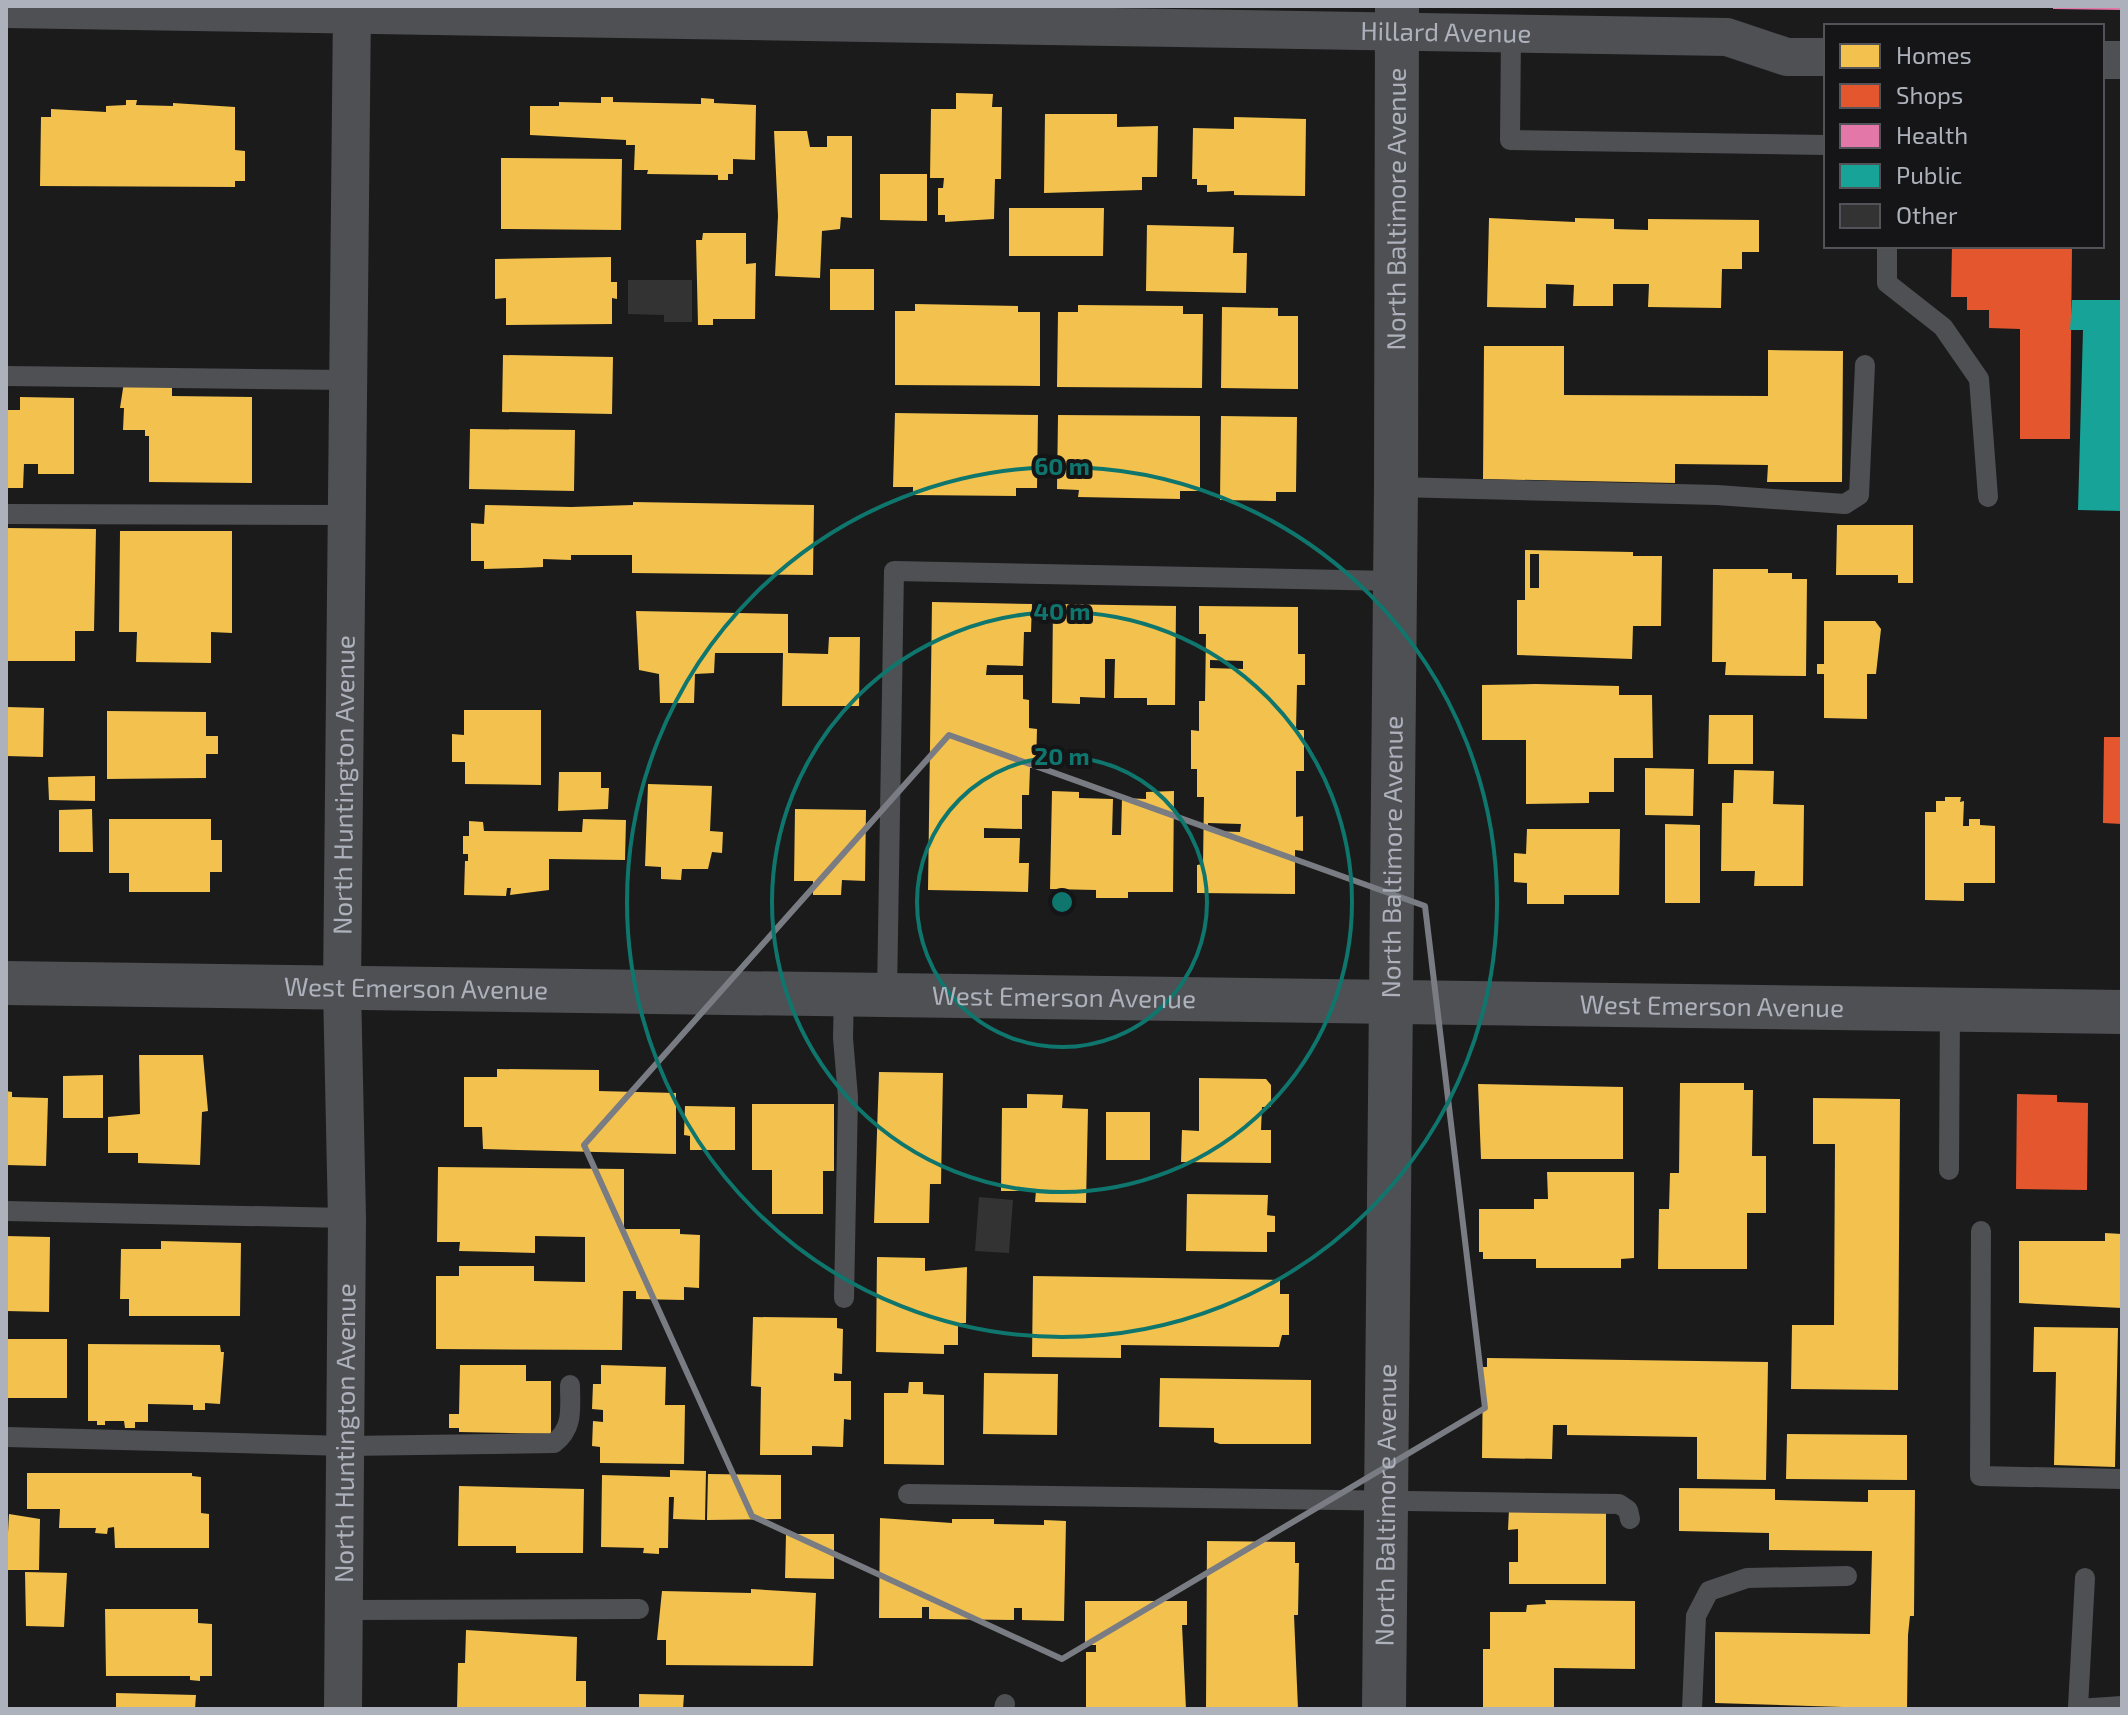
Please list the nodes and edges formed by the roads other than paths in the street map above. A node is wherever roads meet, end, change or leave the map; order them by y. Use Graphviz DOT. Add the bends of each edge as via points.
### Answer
graph roads {
  1 [pos="6,9"];
  2 [pos="352,9"];
  3 [pos="1397,18"];
  4 [pos="1511,34"];
  5 [pos="1824,57"];
  6 [pos="1824,145"];
  7 [pos="1887,248"];
  8 [pos="1865,365"];
  9 [pos="6,376"];
  10 [pos="348,380"];
  11 [pos="1396,487"];
  12 [pos="1988,497"];
  13 [pos="6,514"];
  14 [pos="348,515"];
  15 [pos="1394,581"];
  16 [pos="6,983"];
  17 [pos="342,988"];
  18 [pos="844,993"];
  19 [pos="887,994"];
  20 [pos="1391,1002"];
  21 [pos="1950,1010"];
  22 [pos="2122,1012"];
  23 [pos="1949,1170"];
  24 [pos="6,1211"];
  25 [pos="347,1218"];
  26 [pos="1981,1231"];
  27 [pos="844,1298"];
  28 [pos="570,1385"];
  29 [pos="6,1437"];
  30 [pos="346,1446"];
  31 [pos="2122,1479"];
  32 [pos="908,1494"];
  33 [pos="1383,1502"];
  34 [pos="1630,1519"];
  35 [pos="1847,1576"];
  36 [pos="2085,1578"];
  37 [pos="639,1609"];
  38 [pos="346,1610"];
  39 [pos="2122,1706"];
  40 [pos="2078,1708"];
  41 [pos="343,1709"];
  42 [pos="1384,1709"];
  43 [pos="1692,1709"];
  1 -- 2 [label="street, Hillard Avenue"];
  2 -- 3 [label="street, Hillard Avenue"];
  2 -- 10 [label="street, North Huntington Avenue"];
  3 -- 4 [label="street, Hillard Avenue"];
  3 -- 11 [label="street, North Baltimore Avenue"];
  4 -- 5 [label="street, Hillard Avenue" via="1727,37 1787,57"];
  4 -- 6 [label="lane" via="1510,140"];
  7 -- 12 [label="lane" via="1887,283 1943,327 1979,379"];
  8 -- 11 [label="lane" via="1859,495 1845,504 1717,495"];
  9 -- 10 [label="lane"];
  10 -- 14 [label="street, North Huntington Avenue"];
  11 -- 15 [label="street, North Baltimore Avenue"];
  13 -- 14 [label="lane"];
  14 -- 17 [label="street, North Huntington Avenue"];
  15 -- 19 [label="lane" via="894,571"];
  15 -- 20 [label="street, North Baltimore Avenue"];
  16 -- 17 [label="street, West Emerson Avenue"];
  17 -- 18 [label="street, West Emerson Avenue"];
  17 -- 25 [label="street, North Huntington Avenue"];
  18 -- 19 [label="street, West Emerson Avenue"];
  18 -- 27 [label="lane"];
  19 -- 20 [label="street, West Emerson Avenue"];
  20 -- 21 [label="street, West Emerson Avenue"];
  20 -- 33 [label="street, North Baltimore Avenue"];
  21 -- 22 [label="street, West Emerson Avenue"];
  21 -- 23 [label="lane"];
  24 -- 25 [label="lane"];
  25 -- 30 [label="street, North Huntington Avenue"];
  26 -- 31 [label="lane" via="1980,1476"];
  28 -- 30 [label="lane" via="570,1423 554,1443"];
  29 -- 30 [label="lane"];
  30 -- 38 [label="street, North Huntington Avenue"];
  32 -- 33 [label="lane"];
  33 -- 34 [label="lane" via="1619,1504"];
  33 -- 42 [label="street, North Baltimore Avenue"];
  35 -- 43 [label="lane" via="1747,1578 1709,1591 1696,1616"];
  36 -- 40 [label="lane"];
  37 -- 38 [label="lane"];
  38 -- 41 [label="street, North Huntington Avenue"];
  39 -- 40 [label="lane"];
}
